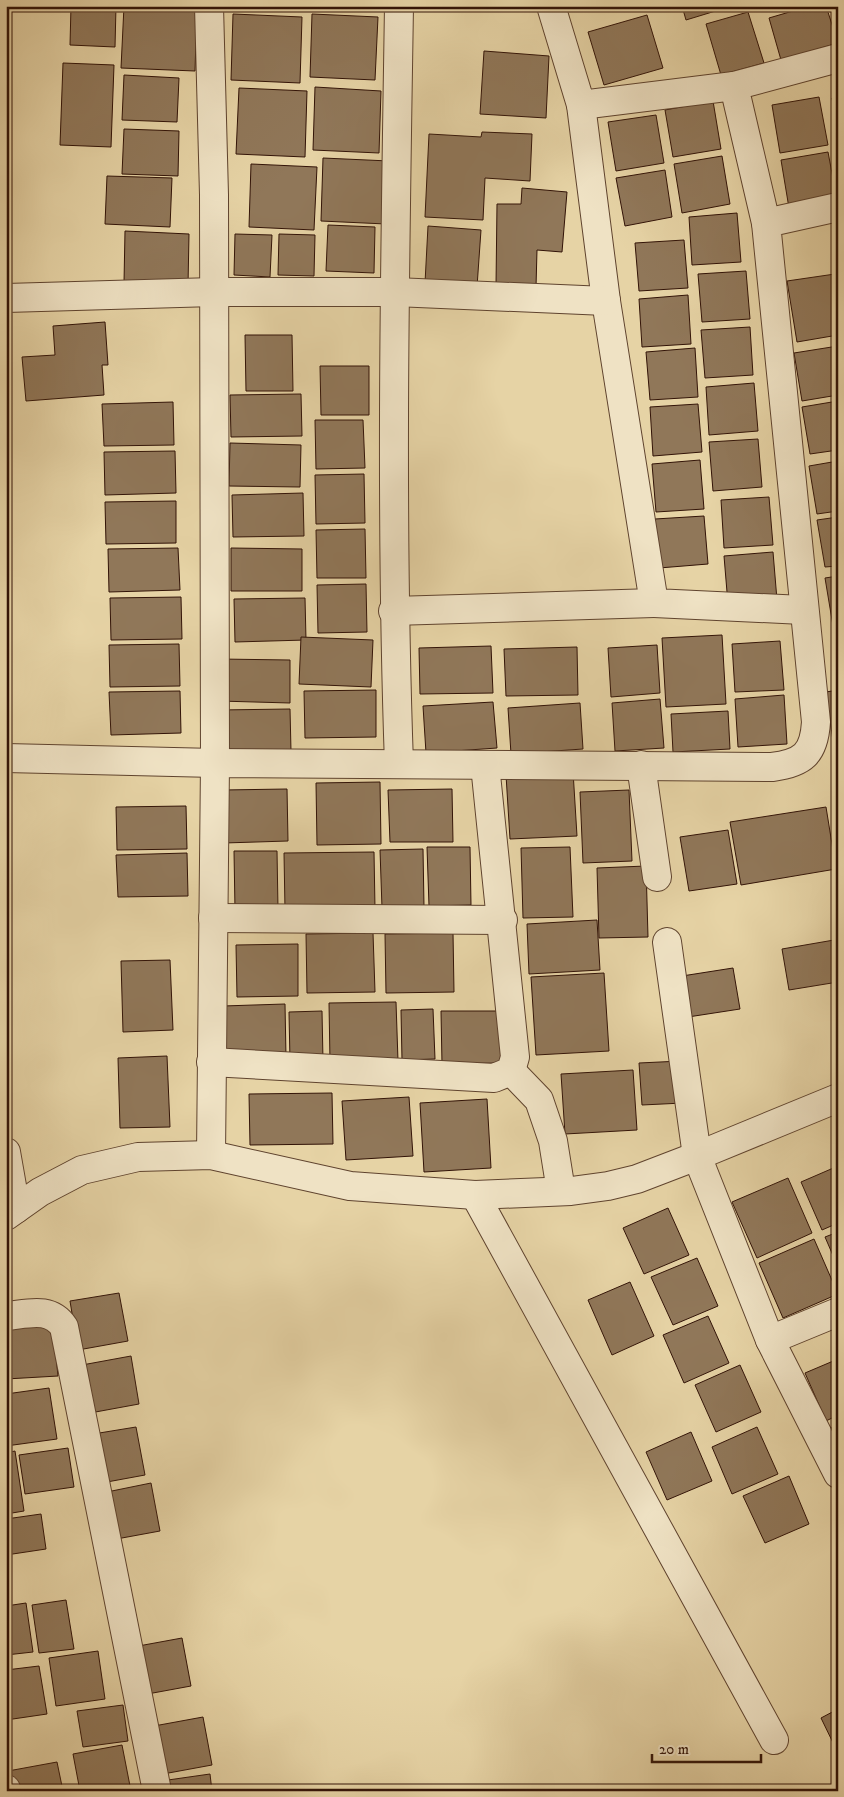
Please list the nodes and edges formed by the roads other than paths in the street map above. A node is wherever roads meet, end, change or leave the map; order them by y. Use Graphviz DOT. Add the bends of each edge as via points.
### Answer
graph roads {
  1 [pos="208,6"];
  2 [pos="399,6"];
  3 [pos="551,6"];
  4 [pos="838,58"];
  5 [pos="734,86"];
  6 [pos="581,105"];
  7 [pos="838,207"];
  8 [pos="766,223"];
  9 [pos="214,292"];
  10 [pos="394,292"];
  11 [pos="6,298"];
  12 [pos="606,301"];
  13 [pos="654,603"];
  14 [pos="804,610"];
  15 [pos="393,611"];
  16 [pos="6,758"];
  17 [pos="215,763"];
  18 [pos="399,764"];
  19 [pos="485,765"];
  20 [pos="641,765"];
  21 [pos="658,877"];
  22 [pos="213,918"];
  23 [pos="503,920"];
  24 [pos="667,942"];
  25 [pos="211,1062"];
  26 [pos="511,1071"];
  27 [pos="838,1098"];
  28 [pos="6,1152"];
  29 [pos="210,1155"];
  30 [pos="697,1156"];
  31 [pos="561,1191"];
  32 [pos="474,1195"];
  33 [pos="11,1212"];
  34 [pos="838,1312"];
  35 [pos="6,1316"];
  36 [pos="770,1340"];
  37 [pos="838,1474"];
  38 [pos="774,1740"];
  39 [pos="157,1791"];
  1 -- 9 [label="street"];
  2 -- 10 [label="street"];
  3 -- 6 [label="street"];
  4 -- 5 [label="street"];
  5 -- 6 [label="street"];
  5 -- 8 [label="street"];
  6 -- 12 [label="street"];
  7 -- 8 [label="street"];
  8 -- 14 [label="street"];
  9 -- 10 [label="street"];
  9 -- 11 [label="street"];
  9 -- 17 [label="street"];
  10 -- 12 [label="street"];
  10 -- 15 [label="street"];
  12 -- 13 [label="street"];
  13 -- 14 [label="street"];
  13 -- 15 [label="street"];
  14 -- 20 [label="street" via="816,722 815,740 803,757 793,764 772,767"];
  15 -- 18 [label="street"];
  16 -- 17 [label="street"];
  17 -- 18 [label="street"];
  17 -- 22 [label="street"];
  18 -- 19 [label="street"];
  19 -- 20 [label="street"];
  19 -- 23 [label="street"];
  20 -- 21 [label="street"];
  22 -- 23 [label="street"];
  22 -- 25 [label="street"];
  23 -- 26 [label="street" via="515,1057"];
  24 -- 30 [label="street"];
  25 -- 26 [label="street" via="494,1078"];
  25 -- 29 [label="street"];
  26 -- 31 [label="street" via="539,1100 553,1141"];
  27 -- 30 [label="street"];
  28 -- 33 [label="street"];
  29 -- 32 [label="street" via="350,1186"];
  29 -- 33 [label="street" via="138,1157 99,1165 64,1179"];
  30 -- 31 [label="street" via="618,1184"];
  30 -- 36 [label="street"];
  31 -- 32 [label="street"];
  32 -- 38 [label="street"];
  34 -- 36 [label="street"];
  35 -- 39 [label="street" via="48,1313 60,1320 64,1327"];
  36 -- 37 [label="street"];
}
